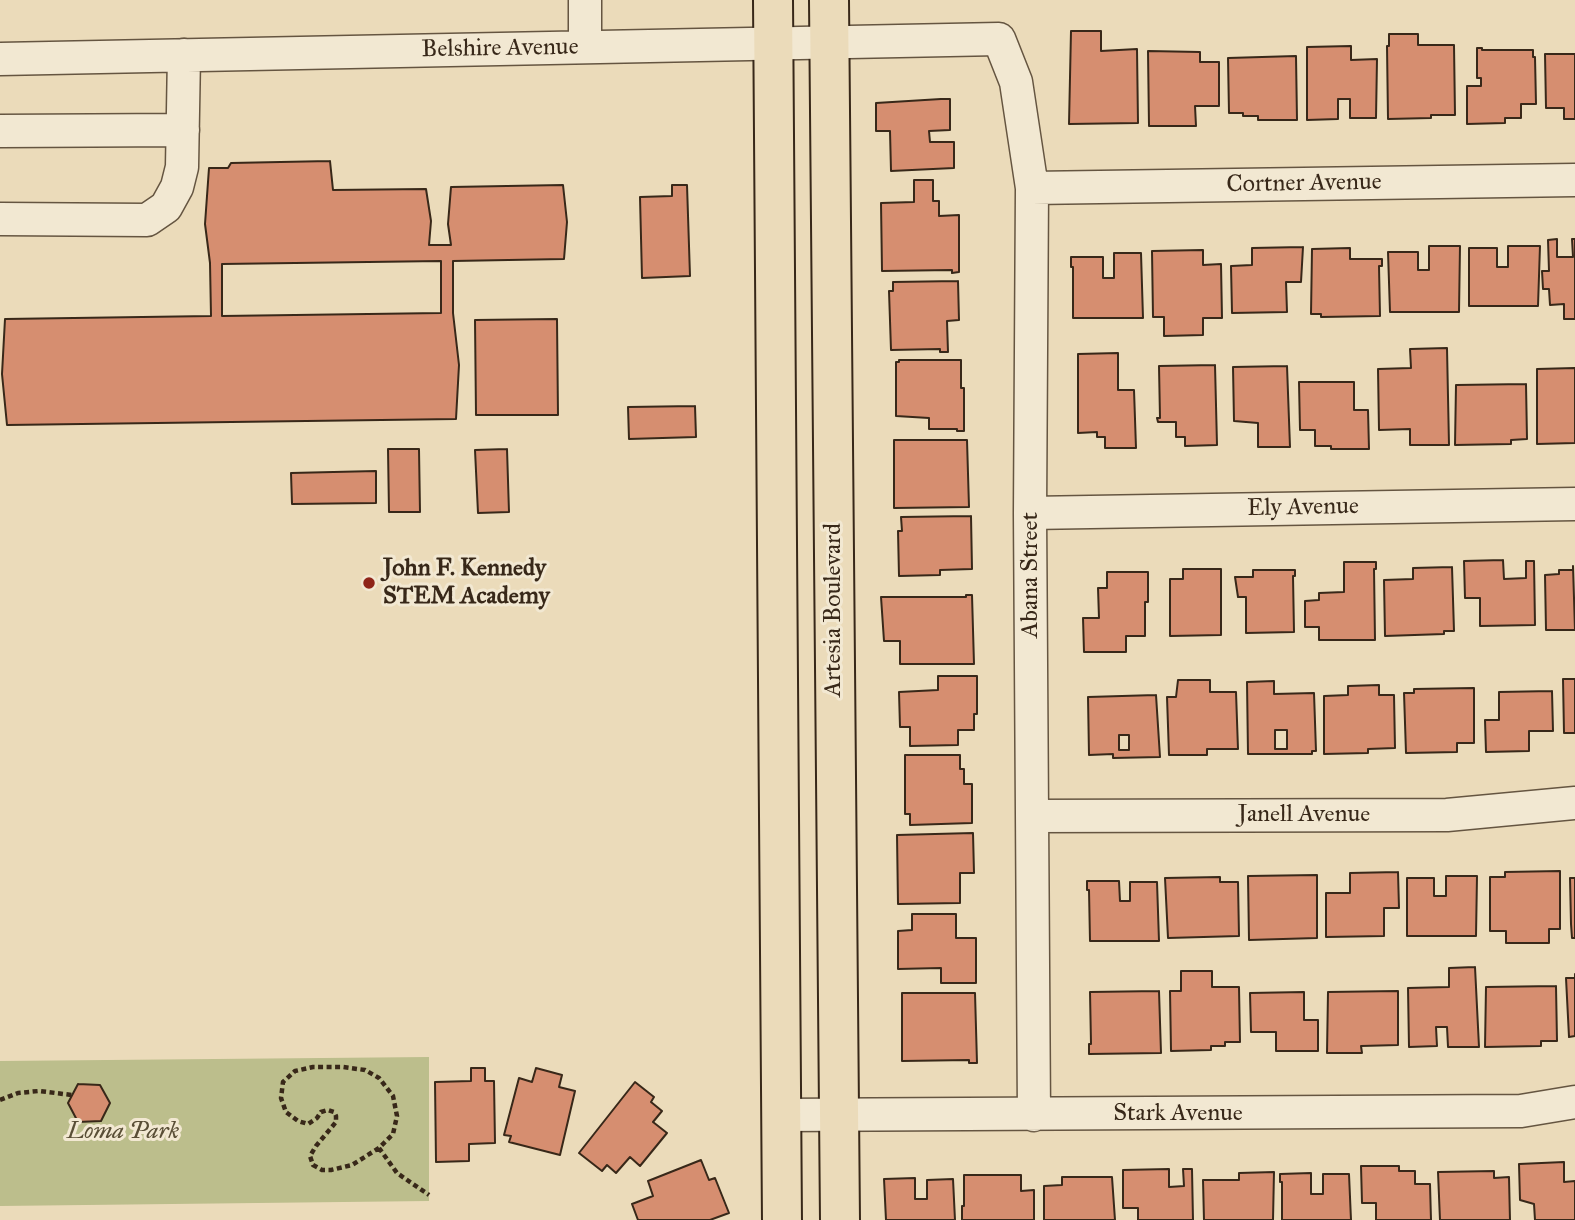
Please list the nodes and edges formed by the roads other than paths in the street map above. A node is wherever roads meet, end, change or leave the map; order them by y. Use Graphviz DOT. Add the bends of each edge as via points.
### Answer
graph roads {
  1 [pos="585,0"];
  2 [pos="773,0"];
  3 [pos="829,0"];
  4 [pos="999,39"];
  5 [pos="830,43"];
  6 [pos="773,44"];
  7 [pos="585,47"];
  8 [pos="184,55"];
  9 [pos="0,59"];
  10 [pos="183,130"];
  11 [pos="0,131"];
  12 [pos="1575,180"];
  13 [pos="1032,188"];
  14 [pos="0,219"];
  15 [pos="1575,503"];
  16 [pos="1030,513"];
  17 [pos="1575,803"];
  18 [pos="1033,816"];
  19 [pos="1575,1102"];
  20 [pos="781,1115"];
  21 [pos="839,1115"];
  22 [pos="1034,1115"];
  23 [pos="782,1220"];
  24 [pos="839,1220"];
  1 -- 7 [label="street"];
  2 -- 6 [label="main road"];
  3 -- 5 [label="main road, Artesia Boulevard"];
  4 -- 5 [label="street, Belshire Avenue"];
  4 -- 13 [label="street, Abana Street" via="1016,82"];
  5 -- 6 [label="street, Belshire Avenue"];
  5 -- 21 [label="main road, Artesia Boulevard"];
  6 -- 7 [label="street, Belshire Avenue"];
  6 -- 20 [label="main road"];
  7 -- 8 [label="street, Belshire Avenue"];
  8 -- 9 [label="street, Belshire Avenue"];
  8 -- 10 [label="street"];
  10 -- 11 [label="street"];
  10 -- 14 [label="street" via="177,187 166,207 147,220"];
  12 -- 13 [label="street, Cortner Avenue"];
  13 -- 16 [label="street, Abana Street"];
  15 -- 16 [label="street, Ely Avenue"];
  16 -- 18 [label="street, Abana Street"];
  17 -- 18 [label="street, Janell Avenue" via="1447,815"];
  18 -- 22 [label="street, Abana Street"];
  19 -- 22 [label="street, Stark Avenue" via="1521,1111"];
  20 -- 21 [label="street, Stark Avenue"];
  20 -- 23 [label="main road"];
  21 -- 22 [label="street, Stark Avenue"];
  21 -- 24 [label="main road, Artesia Boulevard"];
}
